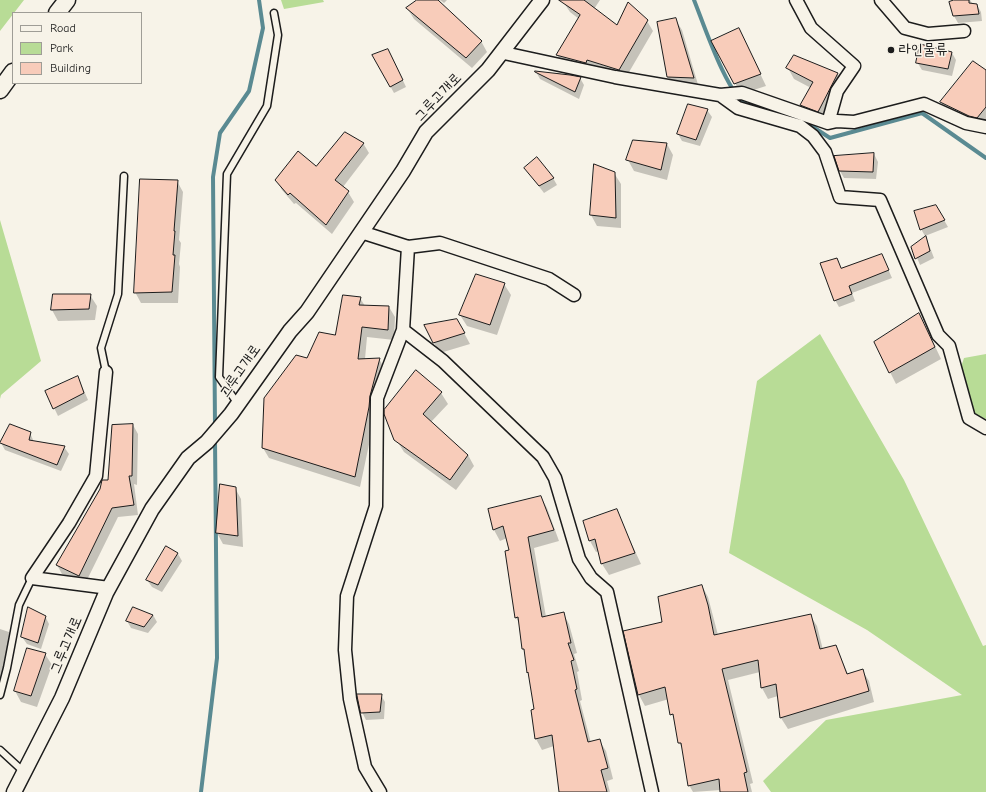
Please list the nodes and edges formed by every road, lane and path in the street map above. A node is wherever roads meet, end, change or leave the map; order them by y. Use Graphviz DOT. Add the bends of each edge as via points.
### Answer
graph roads {
  1 [pos="67,0"];
  2 [pos="542,0"];
  3 [pos="796,0"];
  4 [pos="881,0"];
  5 [pos="58,12"];
  6 [pos="274,13"];
  7 [pos="964,31"];
  8 [pos="504,53"];
  9 [pos="12,73"];
  10 [pos="0,90"];
  11 [pos="723,95"];
  12 [pos="828,123"];
  13 [pos="986,127"];
  14 [pos="124,176"];
  15 [pos="361,232"];
  16 [pos="408,247"];
  17 [pos="574,295"];
  18 [pos="403,330"];
  19 [pos="106,372"];
  20 [pos="234,409"];
  21 [pos="986,428"];
  22 [pos="32,578"];
  23 [pos="109,588"];
  24 [pos="0,695"];
  25 [pos="0,750"];
  26 [pos="24,772"];
  27 [pos="14,792"];
  28 [pos="380,792"];
  29 [pos="652,792"];
  1 -- 5 [label="main road"];
  2 -- 8 [label="street, 그루고개로"];
  3 -- 12 [label="street" via="811,28 854,66 837,91"];
  4 -- 7 [label="street" via="905,28 928,34"];
  6 -- 20 [label="lane" via="278,35 267,106 227,174 219,377"];
  8 -- 11 [label="street" via="615,77"];
  8 -- 15 [label="street, 그루고개로" via="426,132"];
  9 -- 10 [label="main road"];
  11 -- 12 [label="street" via="742,93"];
  11 -- 21 [label="street" via="738,108 800,126 813,136 825,152 840,196 880,200 938,335 949,346 969,418"];
  12 -- 13 [label="street" via="854,122 924,104 966,123"];
  14 -- 19 [label="lane" via="118,294 101,348"];
  15 -- 16 [label="street"];
  15 -- 20 [label="street, 그루고개로" via="307,312 290,331"];
  16 -- 17 [label="street" via="440,243 549,279"];
  16 -- 18 [label="street"];
  18 -- 28 [label="street" via="378,398 376,506 347,596 345,650 350,699 365,767"];
  18 -- 29 [label="street" via="442,361 543,457 555,478 579,559 591,578 607,592"];
  19 -- 22 [label="street" via="96,476 69,523"];
  20 -- 23 [label="street, 그루고개로" via="207,442 188,458 152,509"];
  22 -- 23 [label="street"];
  22 -- 24 [label="lane" via="19,605"];
  23 -- 26 [label="street, 그루고개로" via="62,698"];
  25 -- 26 [label="lane"];
  26 -- 27 [label="street, 그루고개로"];
}
